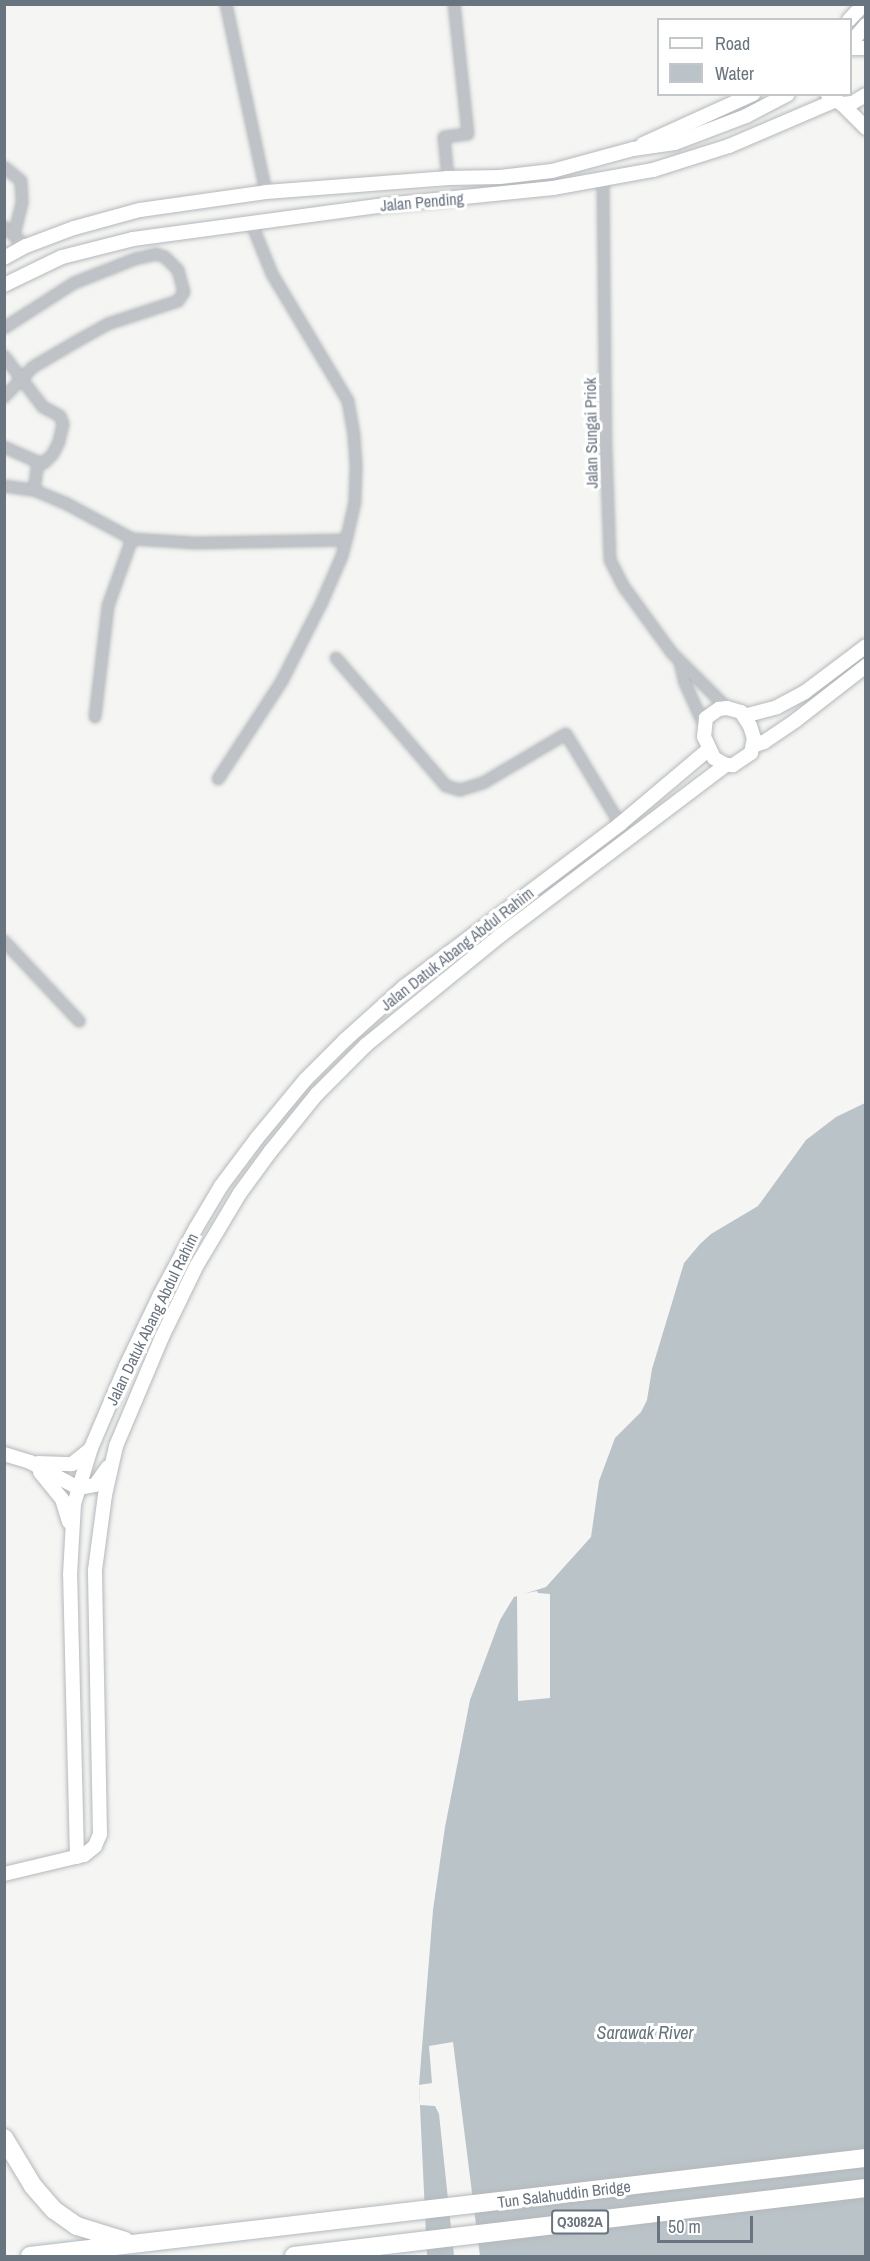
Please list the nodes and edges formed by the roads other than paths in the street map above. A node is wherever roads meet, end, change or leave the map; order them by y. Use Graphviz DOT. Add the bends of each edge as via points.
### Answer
graph roads {
  1 [pos="226,4"];
  2 [pos="454,4"];
  3 [pos="864,4"];
  4 [pos="851,18"];
  5 [pos="866,25"];
  6 [pos="852,43"];
  7 [pos="866,95"];
  8 [pos="749,96"];
  9 [pos="784,96"];
  10 [pos="835,100"];
  11 [pos="866,128"];
  12 [pos="633,149"];
  13 [pos="4,167"];
  14 [pos="448,178"];
  15 [pos="603,181"];
  16 [pos="266,192"];
  17 [pos="251,222"];
  18 [pos="4,227"];
  19 [pos="14,235"];
  20 [pos="144,237"];
  21 [pos="26,246"];
  22 [pos="145,256"];
  23 [pos="4,258"];
  24 [pos="4,285"];
  25 [pos="4,328"];
  26 [pos="4,356"];
  27 [pos="20,380"];
  28 [pos="4,397"];
  29 [pos="4,447"];
  30 [pos="38,462"];
  31 [pos="4,486"];
  32 [pos="34,490"];
  33 [pos="132,539"];
  34 [pos="346,540"];
  35 [pos="866,646"];
  36 [pos="336,658"];
  37 [pos="680,662"];
  38 [pos="866,666"];
  39 [pos="728,708"];
  40 [pos="744,716"];
  41 [pos="95,717"];
  42 [pos="704,725"];
  43 [pos="753,746"];
  44 [pos="708,750"];
  45 [pos="726,765"];
  46 [pos="218,779"];
  47 [pos="620,824"];
  48 [pos="4,941"];
  49 [pos="79,1021"];
  50 [pos="91,1448"];
  51 [pos="4,1454"];
  52 [pos="114,1458"];
  53 [pos="30,1462"];
  54 [pos="78,1488"];
  55 [pos="72,1535"];
  56 [pos="77,1857"];
  57 [pos="4,1874"];
  58 [pos="4,2138"];
  59 [pos="866,2158"];
  60 [pos="866,2188"];
  61 [pos="132,2243"];
  62 [pos="30,2256"];
  63 [pos="294,2256"];
  1 -- 16 [label="street"];
  2 -- 14 [label="street" via="468,134 444,137"];
  3 -- 4 [label="street"];
  5 -- 6 [label="street"];
  7 -- 10 [label="street, Jalan Pending" via="852,103"];
  8 -- 12 [label="street"];
  9 -- 12 [label="street, Jalan Pending" via="709,132 675,143"];
  10 -- 11 [label="street"];
  10 -- 15 [label="street, Jalan Pending" via="689,161"];
  12 -- 14 [label="street, Jalan Pending" via="552,171"];
  13 -- 19 [label="street" via="21,181 22,203"];
  14 -- 16 [label="street, Jalan Pending"];
  15 -- 17 [label="street, Jalan Pending"];
  15 -- 37 [label="street, Jalan Sungai Priok" via="610,560 624,587"];
  16 -- 21 [label="street, Jalan Pending" via="140,210"];
  17 -- 20 [label="street, Jalan Pending"];
  17 -- 34 [label="street" via="272,274 348,401 356,468 355,502"];
  18 -- 19 [label="street"];
  19 -- 21 [label="street"];
  20 -- 22 [label="street"];
  20 -- 24 [label="street, Jalan Pending" via="62,257"];
  21 -- 23 [label="street, Jalan Pending"];
  22 -- 25 [label="street" via="74,283"];
  22 -- 27 [label="street" via="165,257 178,270 184,292 178,301 108,324 33,367"];
  26 -- 27 [label="street"];
  27 -- 28 [label="street"];
  27 -- 30 [label="street" via="43,407 60,416 63,424 53,454 44,463"];
  29 -- 30 [label="street"];
  30 -- 32 [label="street"];
  31 -- 32 [label="street"];
  32 -- 33 [label="street"];
  33 -- 34 [label="street" via="196,543"];
  33 -- 41 [label="street" via="108,606"];
  34 -- 46 [label="street" via="322,602 282,681"];
  35 -- 40 [label="street" via="805,692 777,707"];
  36 -- 47 [label="street" via="446,786 460,790 483,783 566,734"];
  37 -- 39 [label="street"];
  37 -- 42 [label="street"];
  38 -- 43 [label="street" via="764,742"];
  39 -- 40 [label="street"];
  39 -- 42 [label="street" via="711,713"];
  40 -- 43 [label="street"];
  42 -- 44 [label="street"];
  43 -- 45 [label="street" via="745,759"];
  44 -- 45 [label="street"];
  44 -- 47 [label="street, Jalan Datuk Abang Abdul Rahim"];
  45 -- 52 [label="street, Jalan Datuk Abang Abdul Rahim" via="438,984 366,1045 317,1094 252,1177 197,1265 162,1337"];
  47 -- 50 [label="street, Jalan Datuk Abang Abdul Rahim" via="404,987 338,1047 271,1120 221,1186 178,1260"];
  48 -- 49 [label="street"];
  50 -- 53 [label="street" via="72,1464"];
  50 -- 54 [label="street, Jalan Datuk Abang Abdul Rahim"];
  51 -- 53 [label="street"];
  52 -- 54 [label="street" via="95,1485"];
  52 -- 56 [label="street, Jalan Datuk Abang Abdul Rahim" via="95,1570 100,1834 95,1846"];
  53 -- 54 [label="street"];
  53 -- 55 [label="street" via="62,1499"];
  54 -- 55 [label="street, Jalan Datuk Abang Abdul Rahim"];
  55 -- 56 [label="street, Jalan Datuk Abang Abdul Rahim"];
  56 -- 57 [label="street"];
  58 -- 61 [label="highway" via="33,2186 54,2210 77,2226"];
  59 -- 61 [label="highway, Tun Salahuddin Bridge"];
  60 -- 63 [label="highway, Tun Salahuddin Bridge / Q3082A"];
  61 -- 62 [label="highway, Tun Salahuddin Bridge"];
}
